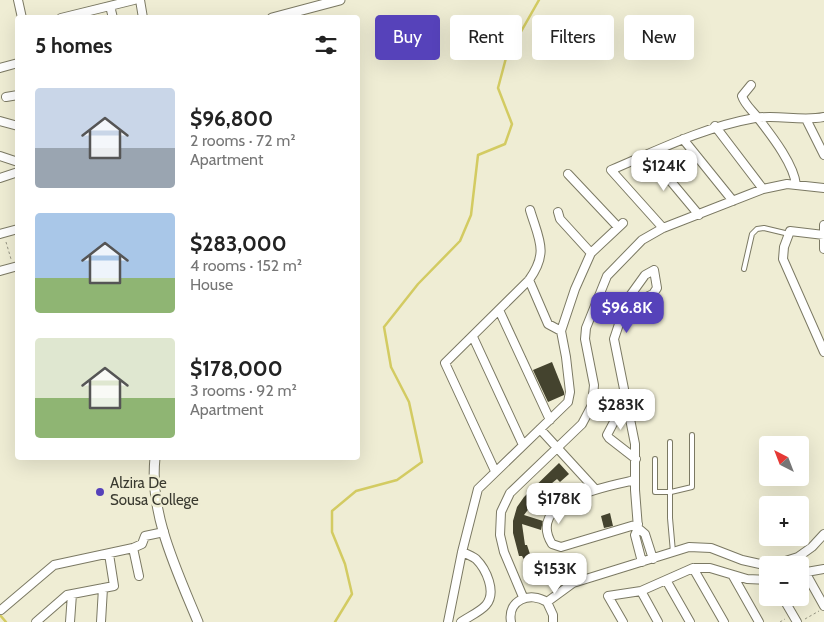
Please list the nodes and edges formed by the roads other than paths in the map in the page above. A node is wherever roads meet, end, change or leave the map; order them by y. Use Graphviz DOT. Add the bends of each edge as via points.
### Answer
graph roads {
  1 [pos="18,0"];
  2 [pos="134,0"];
  3 [pos="140,0"];
  4 [pos="340,0"];
  5 [pos="110,6"];
  6 [pos="21,15"];
  7 [pos="79,15"];
  8 [pos="112,15"];
  9 [pos="142,15"];
  10 [pos="283,15"];
  11 [pos="15,64"];
  12 [pos="0,68"];
  13 [pos="751,85"];
  14 [pos="15,96"];
  15 [pos="6,97"];
  16 [pos="824,117"];
  17 [pos="758,118"];
  18 [pos="806,119"];
  19 [pos="0,121"];
  20 [pos="15,125"];
  21 [pos="715,126"];
  22 [pos="683,139"];
  23 [pos="648,154"];
  24 [pos="824,155"];
  25 [pos="0,156"];
  26 [pos="15,161"];
  27 [pos="15,173"];
  28 [pos="568,174"];
  29 [pos="0,178"];
  30 [pos="796,185"];
  31 [pos="824,188"];
  32 [pos="763,189"];
  33 [pos="732,201"];
  34 [pos="530,210"];
  35 [pos="558,212"];
  36 [pos="698,215"];
  37 [pos="824,225"];
  38 [pos="663,228"];
  39 [pos="15,230"];
  40 [pos="2,234"];
  41 [pos="789,234"];
  42 [pos="823,235"];
  43 [pos="824,249"];
  44 [pos="591,253"];
  45 [pos="15,267"];
  46 [pos="744,270"];
  47 [pos="0,271"];
  48 [pos="529,280"];
  49 [pos="625,307"];
  50 [pos="499,310"];
  51 [pos="561,331"];
  52 [pos="820,334"];
  53 [pos="473,337"];
  54 [pos="824,352"];
  55 [pos="626,399"];
  56 [pos="550,420"];
  57 [pos="540,429"];
  58 [pos="692,435"];
  59 [pos="670,442"];
  60 [pos="523,445"];
  61 [pos="557,448"];
  62 [pos="636,459"];
  63 [pos="654,459"];
  64 [pos="154,460"];
  65 [pos="495,471"];
  66 [pos="635,480"];
  67 [pos="595,488"];
  68 [pos="671,492"];
  69 [pos="638,526"];
  70 [pos="164,532"];
  71 [pos="824,534"];
  72 [pos="133,548"];
  73 [pos="462,552"];
  74 [pos="673,552"];
  75 [pos="109,554"];
  76 [pos="653,559"];
  77 [pos="642,562"];
  78 [pos="693,568"];
  79 [pos="824,569"];
  80 [pos="809,572"];
  81 [pos="139,576"];
  82 [pos="733,576"];
  83 [pos="759,579"];
  84 [pos="666,580"];
  85 [pos="809,584"];
  86 [pos="103,588"];
  87 [pos="640,590"];
  88 [pos="72,594"];
  89 [pos="523,597"];
  90 [pos="547,602"];
  91 [pos="788,606"];
  92 [pos="824,607"];
  93 [pos="1,610"];
  94 [pos="36,622"];
  95 [pos="70,622"];
  96 [pos="101,622"];
  97 [pos="198,622"];
  98 [pos="448,622"];
  99 [pos="460,622"];
  100 [pos="511,622"];
  101 [pos="553,622"];
  102 [pos="623,622"];
  103 [pos="658,622"];
  104 [pos="690,622"];
  105 [pos="724,622"];
  106 [pos="759,622"];
  107 [pos="799,622"];
  1 -- 6 [label="street"];
  2 -- 5 [label="street"];
  3 -- 9 [label="street"];
  4 -- 10 [label="street"];
  5 -- 7 [label="street"];
  5 -- 8 [label="street"];
  11 -- 12 [label="street"];
  13 -- 17 [label="street" via="742,96"];
  14 -- 15 [label="street"];
  16 -- 18 [label="street"];
  17 -- 18 [label="street"];
  17 -- 21 [label="street"];
  17 -- 30 [label="street" via="792,169"];
  18 -- 24 [label="street"];
  19 -- 20 [label="street"];
  21 -- 22 [label="street"];
  21 -- 32 [label="street"];
  22 -- 23 [label="street"];
  22 -- 33 [label="street"];
  23 -- 36 [label="street"];
  23 -- 38 [label="street" via="611,170"];
  25 -- 26 [label="street"];
  27 -- 29 [label="street"];
  28 -- 44 [label="street" via="621,225"];
  30 -- 31 [label="street"];
  30 -- 32 [label="street"];
  32 -- 33 [label="street"];
  33 -- 36 [label="street"];
  34 -- 48 [label="street" via="542,254 539,267"];
  35 -- 44 [label="street" via="560,219"];
  36 -- 38 [label="street"];
  37 -- 42 [label="street"];
  38 -- 61 [label="street" via="642,240 604,281 586,328 585,339 594,385 592,405 582,424"];
  39 -- 40 [label="street"];
  41 -- 42 [label="street" via="790,231"];
  41 -- 46 [label="lane" via="757,228 752,234"];
  41 -- 52 [label="street" via="783,259"];
  42 -- 43 [label="street"];
  44 -- 51 [label="street"];
  45 -- 47 [label="street"];
  48 -- 50 [label="street"];
  48 -- 51 [label="street" via="548,324"];
  49 -- 49 [label="street" via="654,294 657,288 654,270 645,275"];
  49 -- 55 [label="street" via="614,339"];
  50 -- 53 [label="street"];
  50 -- 56 [label="street"];
  51 -- 56 [label="street" via="570,392 568,402"];
  52 -- 54 [label="street"];
  53 -- 60 [label="street"];
  53 -- 65 [label="street" via="445,363"];
  55 -- 62 [label="street"];
  55 -- 62 [label="street" via="607,435"];
  56 -- 57 [label="street"];
  57 -- 60 [label="street"];
  57 -- 61 [label="street"];
  58 -- 68 [label="lane" via="692,487"];
  59 -- 68 [label="lane"];
  60 -- 65 [label="street"];
  61 -- 67 [label="street"];
  61 -- 89 [label="street" via="510,493 501,512 500,535 504,552"];
  62 -- 66 [label="street"];
  63 -- 68 [label="lane" via="655,492"];
  64 -- 70 [label="street" via="153,477"];
  65 -- 73 [label="street" via="478,489"];
  66 -- 67 [label="street"];
  66 -- 69 [label="street"];
  67 -- 69 [label="street" via="566,501 549,518 547,532 552,544 561,547"];
  68 -- 74 [label="lane"];
  69 -- 76 [label="street" via="645,534"];
  69 -- 77 [label="street" via="636,535"];
  70 -- 72 [label="street" via="146,536 142,544"];
  70 -- 97 [label="street"];
  71 -- 74 [label="street" via="798,557 779,563 760,564 710,548 689,547"];
  72 -- 75 [label="street"];
  72 -- 81 [label="street"];
  73 -- 98 [label="street"];
  73 -- 99 [label="street" via="480,564 491,588 486,605"];
  74 -- 76 [label="street"];
  75 -- 86 [label="street" via="114,586"];
  75 -- 93 [label="street" via="54,565"];
  76 -- 77 [label="street"];
  77 -- 90 [label="street" via="573,583"];
  78 -- 82 [label="street" via="710,568"];
  78 -- 84 [label="street"];
  78 -- 105 [label="street"];
  79 -- 80 [label="street"];
  82 -- 83 [label="street"];
  82 -- 106 [label="street"];
  84 -- 87 [label="street"];
  84 -- 104 [label="street"];
  85 -- 92 [label="street"];
  86 -- 88 [label="street"];
  86 -- 96 [label="street"];
  87 -- 102 [label="street" via="608,596"];
  87 -- 103 [label="street"];
  88 -- 94 [label="street"];
  88 -- 95 [label="street"];
  89 -- 90 [label="street" via="533,596"];
  89 -- 100 [label="street" via="511,611"];
  90 -- 101 [label="street"];
  91 -- 107 [label="street"];
}
